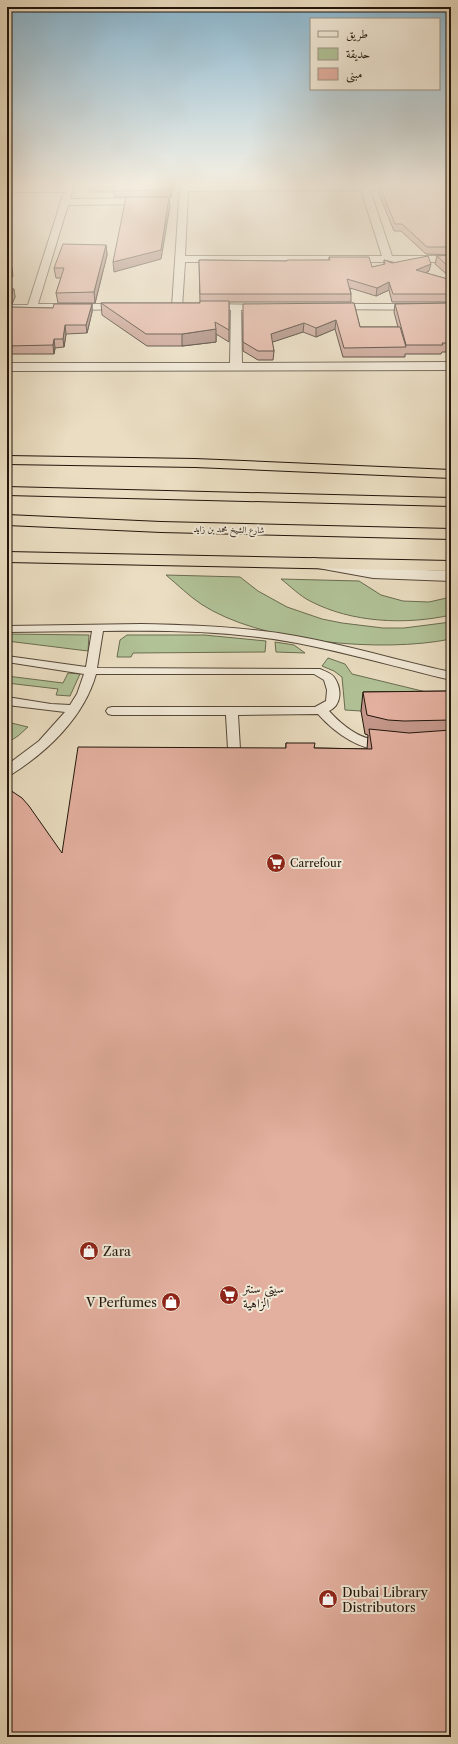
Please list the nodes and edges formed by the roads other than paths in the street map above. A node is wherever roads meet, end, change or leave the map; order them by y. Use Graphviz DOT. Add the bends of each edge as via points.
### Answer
graph roads {
  1 [pos="45,266"];
  2 [pos="178,266"];
  3 [pos="146,307"];
  4 [pos="284,307"];
  5 [pos="316,307"];
  6 [pos="451,307"];
  7 [pos="7,308"];
  8 [pos="32,308"];
  9 [pos="236,308"];
  10 [pos="236,366"];
  11 [pos="451,366"];
  12 [pos="7,367"];
  13 [pos="7,460"];
  14 [pos="7,473"];
  15 [pos="451,474"];
  16 [pos="451,483"];
  17 [pos="7,491"];
  18 [pos="451,502"];
  19 [pos="7,520"];
  20 [pos="161,527"];
  21 [pos="7,531"];
  22 [pos="451,534"];
  23 [pos="7,557"];
  24 [pos="311,563"];
  25 [pos="451,566"];
  26 [pos="451,576"];
  27 [pos="7,629"];
  28 [pos="98,629"];
  29 [pos="7,659"];
  30 [pos="91,671"];
  31 [pos="451,676"];
  32 [pos="7,701"];
  33 [pos="73,709"];
  34 [pos="321,710"];
  35 [pos="112,711"];
  36 [pos="232,711"];
  37 [pos="400,745"];
  38 [pos="234,749"];
  39 [pos="7,771"];
  1 -- 8 [label="street"];
  2 -- 9 [label="street" via="173,307"];
  3 -- 8 [label="street"];
  4 -- 9 [label="street"];
  5 -- 6 [label="street"];
  7 -- 8 [label="street"];
  9 -- 10 [label="street"];
  10 -- 11 [label="street"];
  10 -- 12 [label="street"];
  13 -- 15 [label="highway" via="164,462"];
  14 -- 16 [label="highway"];
  17 -- 18 [label="highway"];
  19 -- 20 [label="highway, شارع الشيخ محمد بن زايد"];
  20 -- 21 [label="highway"];
  20 -- 22 [label="highway, شارع الشيخ محمد بن زايد"];
  23 -- 24 [label="highway"];
  24 -- 25 [label="highway"];
  24 -- 26 [label="street" via="373,573"];
  27 -- 28 [label="lane"];
  28 -- 30 [label="lane"];
  28 -- 31 [label="lane" via="184,628 273,636 332,646"];
  29 -- 30 [label="lane"];
  30 -- 33 [label="lane" via="85,689"];
  30 -- 34 [label="lane" via="316,671 329,678 334,699 330,706"];
  32 -- 33 [label="lane"];
  33 -- 39 [label="lane" via="49,738 23,761"];
  34 -- 36 [label="lane"];
  34 -- 37 [label="lane" via="333,724 350,736 375,744"];
  35 -- 36 [label="lane"];
  36 -- 38 [label="lane"];
}
